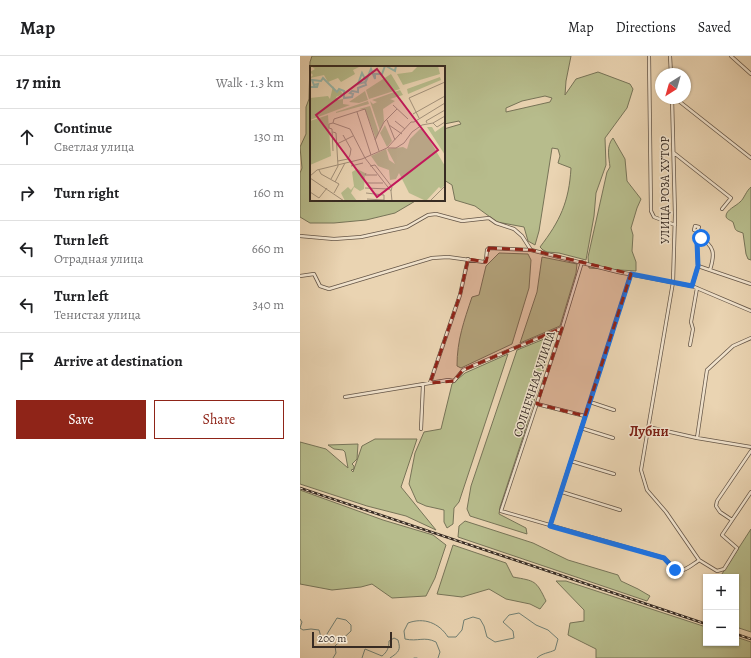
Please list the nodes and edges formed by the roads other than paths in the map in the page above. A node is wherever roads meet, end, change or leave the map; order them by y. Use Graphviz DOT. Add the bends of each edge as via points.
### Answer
graph roads {
  1 [pos="649,56"];
  2 [pos="670,56"];
  3 [pos="731,56"];
  4 [pos="671,68"];
  5 [pos="751,74"];
  6 [pos="672,104"];
  7 [pos="683,104"];
  8 [pos="674,153"];
  9 [pos="751,158"];
  10 [pos="722,208"];
  11 [pos="675,225"];
  12 [pos="697,231"];
  13 [pos="300,236"];
  14 [pos="699,238"];
  15 [pos="531,250"];
  16 [pos="468,259"];
  17 [pos="582,262"];
  18 [pos="698,266"];
  19 [pos="710,270"];
  20 [pos="631,274"];
  21 [pos="300,276"];
  22 [pos="673,282"];
  23 [pos="751,284"];
  24 [pos="692,286"];
  25 [pos="697,288"];
  26 [pos="751,311"];
  27 [pos="562,328"];
  28 [pos="751,338"];
  29 [pos="690,345"];
  30 [pos="430,383"];
  31 [pos="423,385"];
  32 [pos="345,397"];
  33 [pos="590,402"];
  34 [pos="537,404"];
  35 [pos="614,410"];
  36 [pos="585,416"];
  37 [pos="648,427"];
  38 [pos="582,428"];
  39 [pos="421,429"];
  40 [pos="613,438"];
  41 [pos="697,438"];
  42 [pos="751,447"];
  43 [pos="751,451"];
  44 [pos="571,461"];
  45 [pos="614,474"];
  46 [pos="562,492"];
  47 [pos="751,492"];
  48 [pos="620,510"];
  49 [pos="732,520"];
  50 [pos="550,526"];
  51 [pos="698,560"];
  1 -- 11 [label="street" via="651,211 654,217"];
  2 -- 4 [label="street"];
  3 -- 5 [label="street"];
  6 -- 8 [label="street, УЛИЦА РОЗА ХУТОР"];
  7 -- 9 [label="street"];
  8 -- 10 [label="street" via="731,198"];
  8 -- 11 [label="street, УЛИЦА РОЗА ХУТОР"];
  11 -- 22 [label="street, УЛИЦА РОЗА ХУТОР"];
  12 -- 14 [label="street"];
  13 -- 15 [label="street" via="334,239 361,237 406,227 428,215 436,214 462,221 487,218 514,229"];
  14 -- 18 [label="street"];
  14 -- 19 [label="street" via="708,243 713,250"];
  15 -- 16 [label="street" via="489,248 484,262"];
  15 -- 17 [label="street"];
  16 -- 21 [label="street" via="432,258 329,289 320,286 314,274"];
  16 -- 30 [label="street" via="460,295"];
  17 -- 20 [label="street"];
  17 -- 27 [label="street, СОЛНЕЧНАЯ УЛИЦА"];
  18 -- 19 [label="street"];
  18 -- 24 [label="street"];
  19 -- 23 [label="street"];
  20 -- 22 [label="street"];
  20 -- 33 [label="street"];
  22 -- 24 [label="street"];
  22 -- 37 [label="street, УЛИЦА РОЗА ХУТОР"];
  24 -- 25 [label="street"];
  25 -- 26 [label="street"];
  25 -- 29 [label="street"];
  27 -- 30 [label="street" via="463,370 454,382 448,380"];
  27 -- 34 [label="street, СОЛНЕЧНАЯ УЛИЦА"];
  28 -- 41 [label="street" via="733,346 707,370"];
  30 -- 31 [label="street"];
  31 -- 32 [label="street"];
  31 -- 39 [label="street"];
  33 -- 35 [label="street"];
  33 -- 36 [label="street"];
  34 -- 36 [label="street"];
  34 -- 50 [label="street, СОЛНЕЧНАЯ УЛИЦА" via="501,511"];
  36 -- 38 [label="street"];
  37 -- 41 [label="street"];
  37 -- 51 [label="street, УЛИЦА РОЗА ХУТОР" via="641,470 647,490 666,512"];
  38 -- 40 [label="street"];
  38 -- 44 [label="street"];
  41 -- 42 [label="street"];
  43 -- 49 [label="street" via="717,501 716,506 720,512"];
  44 -- 45 [label="street"];
  44 -- 46 [label="street"];
  46 -- 48 [label="street"];
  46 -- 50 [label="street"];
  47 -- 49 [label="street"];
  49 -- 51 [label="street" via="722,535 737,548 724,569 717,571"];
  50 -- 51 [label="street" via="664,558 679,571"];
}
